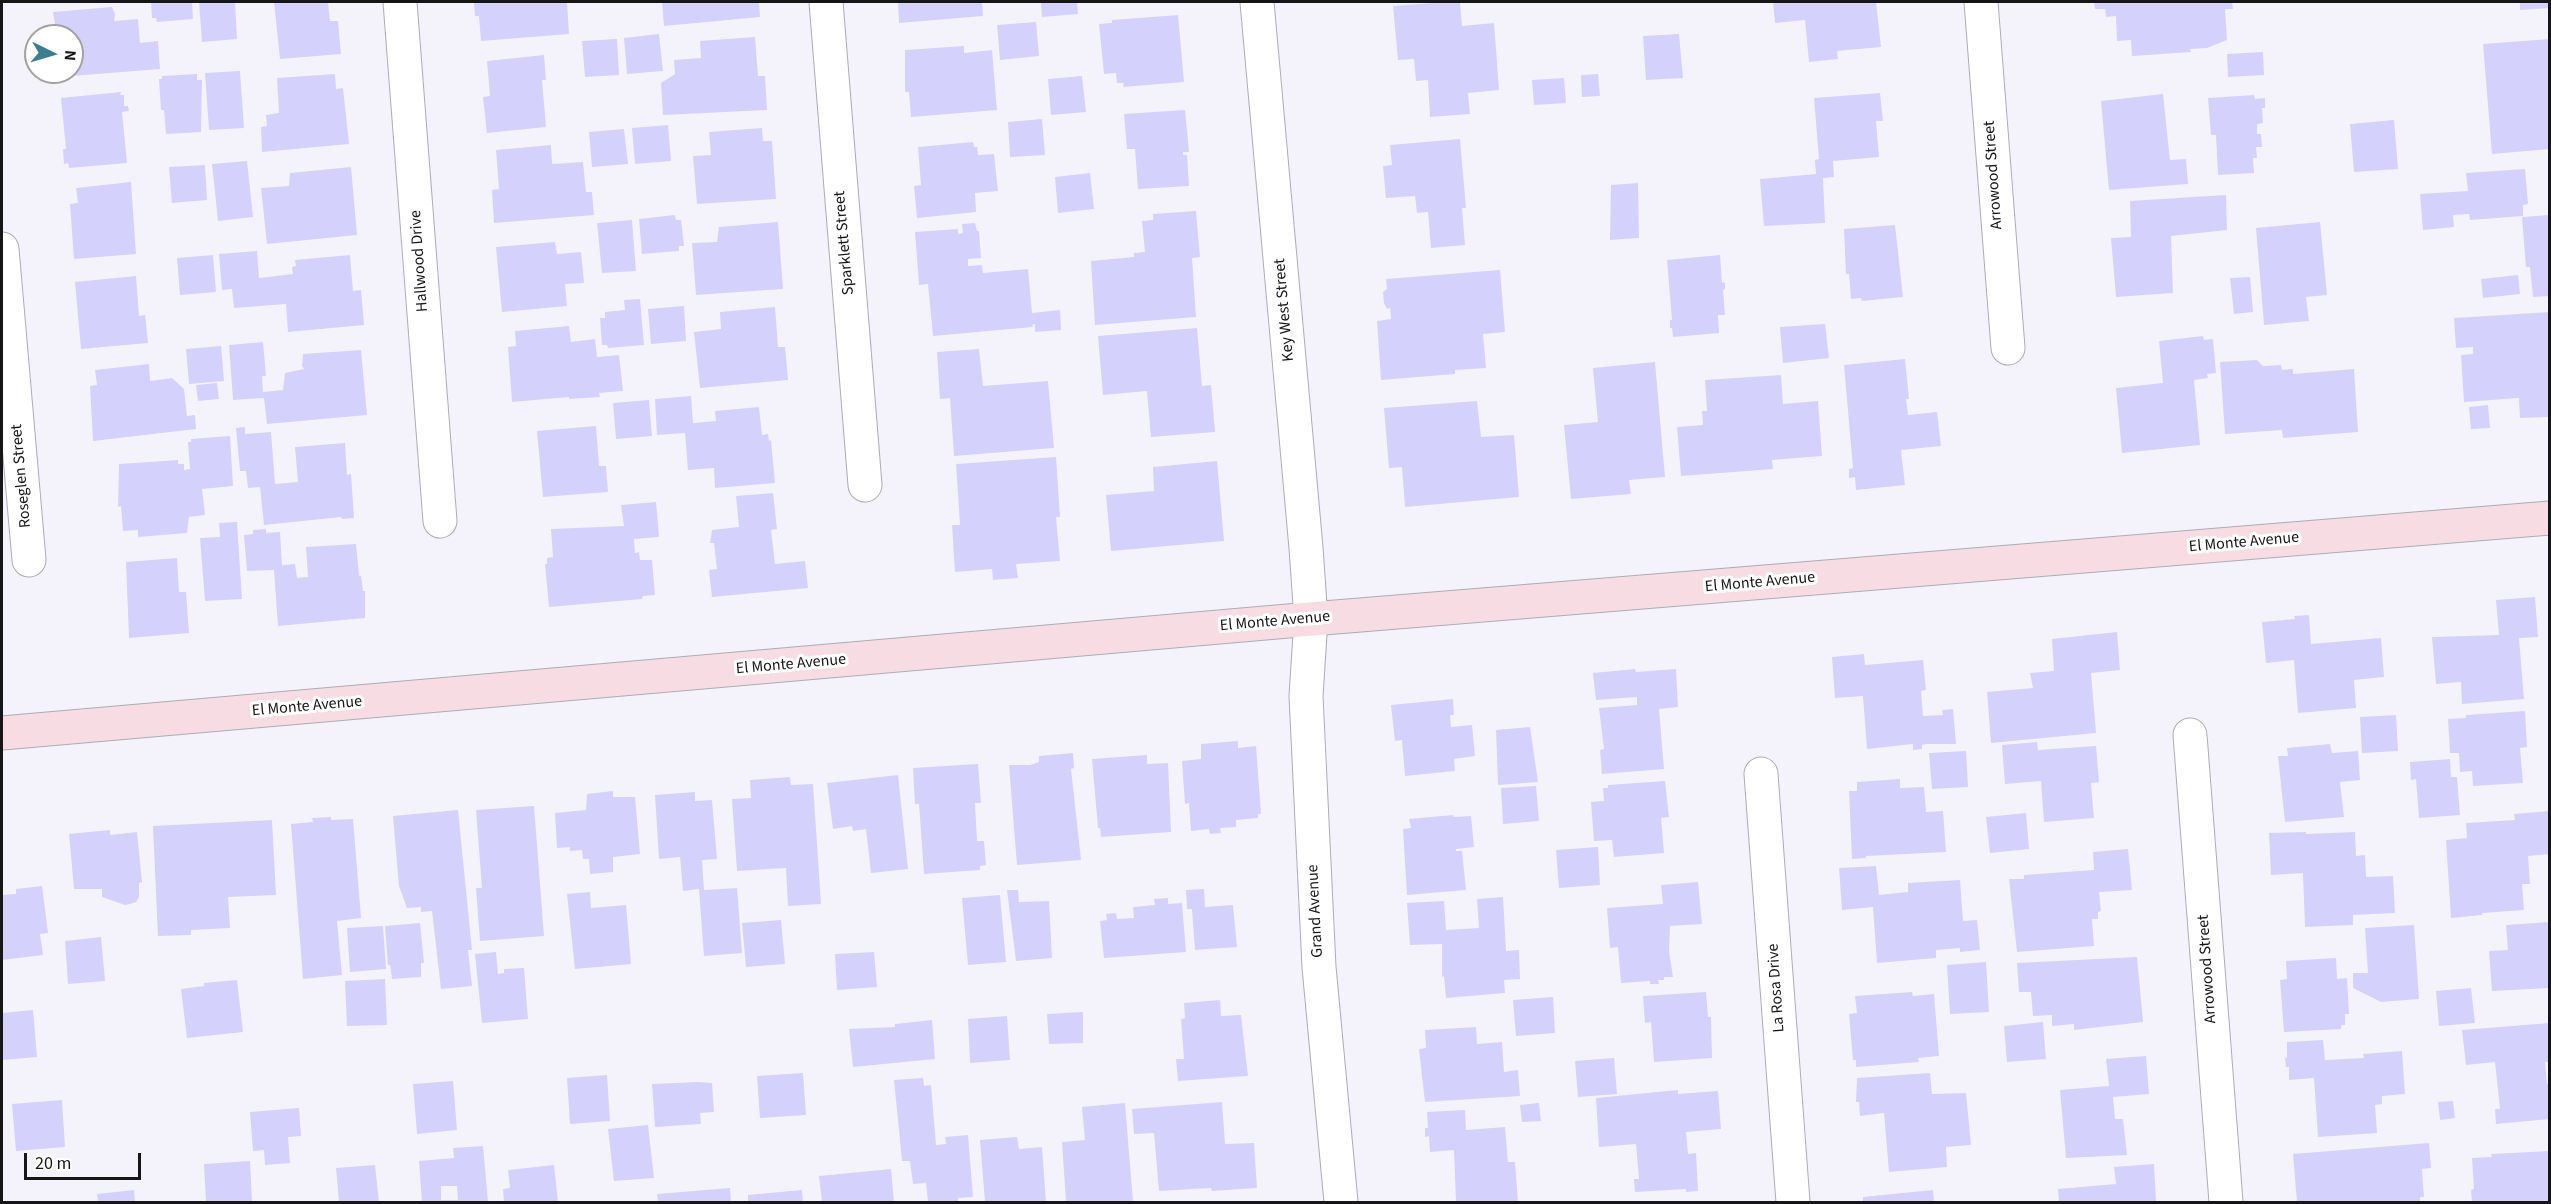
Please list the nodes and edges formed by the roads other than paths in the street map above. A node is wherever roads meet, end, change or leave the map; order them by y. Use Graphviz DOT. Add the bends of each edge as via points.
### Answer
graph roads {
  1 [pos="400,2"];
  2 [pos="826,2"];
  3 [pos="1257,2"];
  4 [pos="1981,2"];
  5 [pos="2,249"];
  6 [pos="2008,348"];
  7 [pos="865,485"];
  8 [pos="2550,518"];
  9 [pos="440,521"];
  10 [pos="30,560"];
  11 [pos="1311,619"];
  12 [pos="2,733"];
  13 [pos="2190,735"];
  14 [pos="1761,774"];
  15 [pos="1341,1203"];
  16 [pos="1793,1203"];
  17 [pos="2226,1203"];
  1 -- 9 [label="street, Hallwood Drive"];
  2 -- 7 [label="street, Sparklett Street"];
  3 -- 11 [label="street, Key West Street"];
  4 -- 6 [label="street, Arrowood Street"];
  5 -- 10 [label="street, Roseglen Street"];
  8 -- 11 [label="street, El Monte Avenue"];
  11 -- 12 [label="street, El Monte Avenue"];
  11 -- 15 [label="street, Grand Avenue" via="1306,696 1319,968"];
  13 -- 17 [label="street, Arrowood Street"];
  14 -- 16 [label="street, La Rosa Drive"];
}
